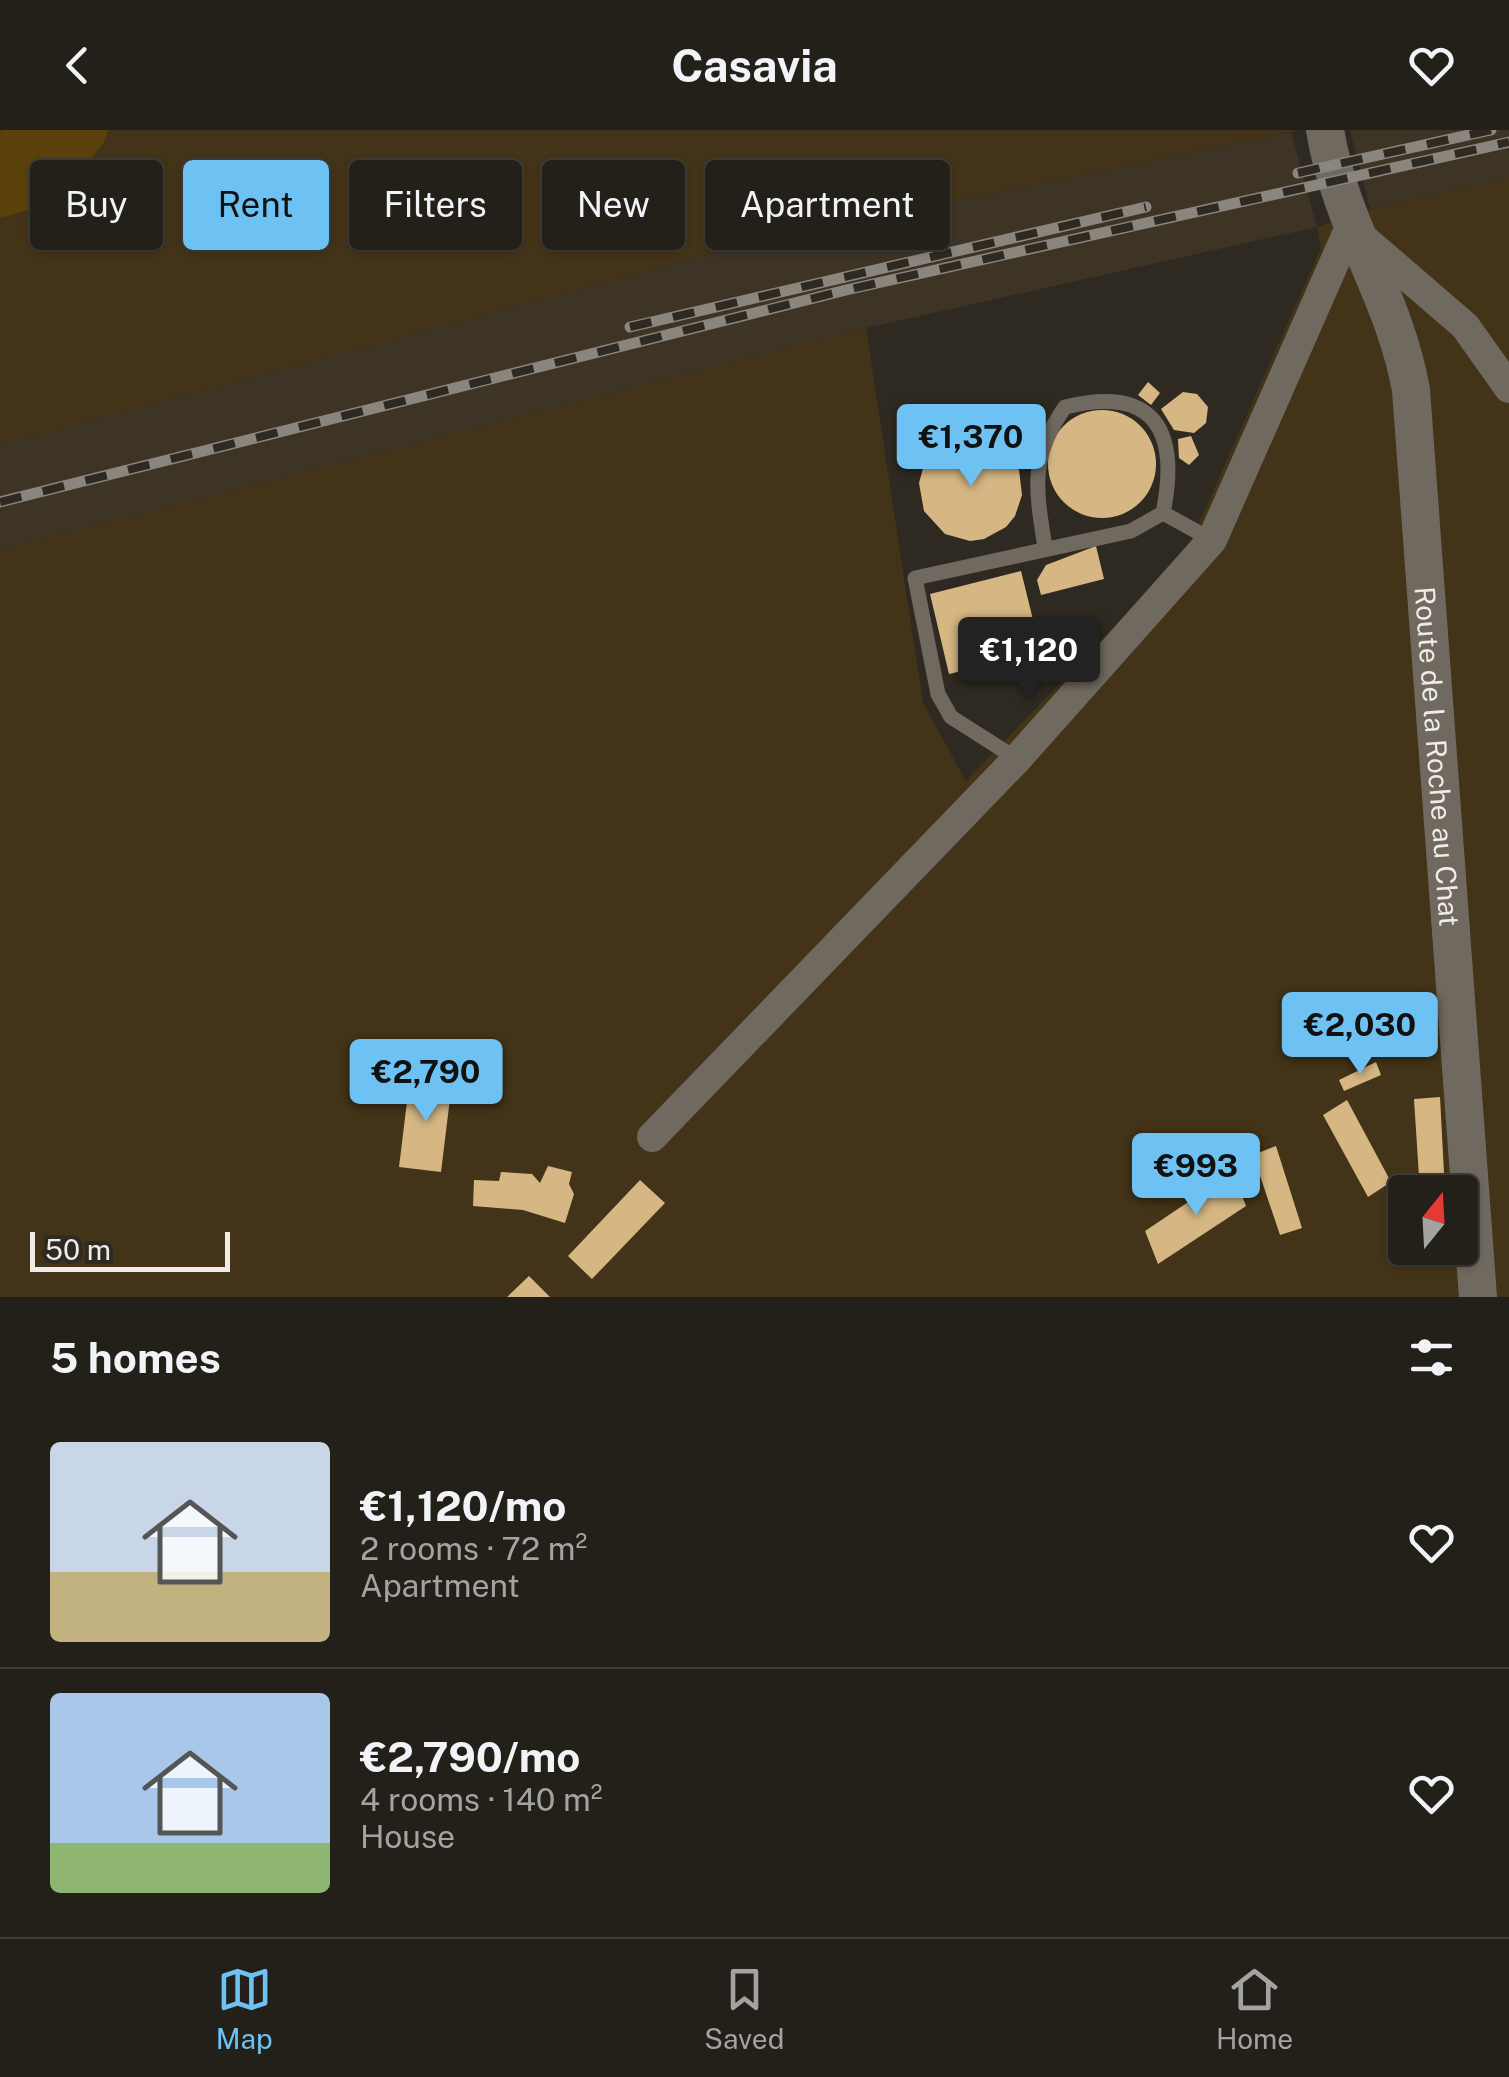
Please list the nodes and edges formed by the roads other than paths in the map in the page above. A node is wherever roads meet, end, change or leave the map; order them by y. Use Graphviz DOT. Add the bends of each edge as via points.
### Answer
graph roads {
  1 [pos="1325,130"];
  2 [pos="1350,228"];
  3 [pos="1509,388"];
  4 [pos="1163,513"];
  5 [pos="1212,540"];
  6 [pos="1045,548"];
  7 [pos="1018,759"];
  8 [pos="652,1137"];
  9 [pos="1478,1297"];
  1 -- 2 [label="street, Route de la Roche au Chat"];
  2 -- 3 [label="street" via="1465,326"];
  2 -- 5 [label="street"];
  2 -- 9 [label="street, Route de la Roche au Chat" via="1394,318 1411,390"];
  4 -- 5 [label="lane"];
  4 -- 6 [label="lane" via="1130,531"];
  4 -- 6 [label="lane" via="1170,479 1164,438 1139,406 1102,398 1065,407 1043,438 1036,483"];
  5 -- 7 [label="street"];
  6 -- 7 [label="lane" via="915,578 938,694 951,717"];
  7 -- 8 [label="street"];
}
